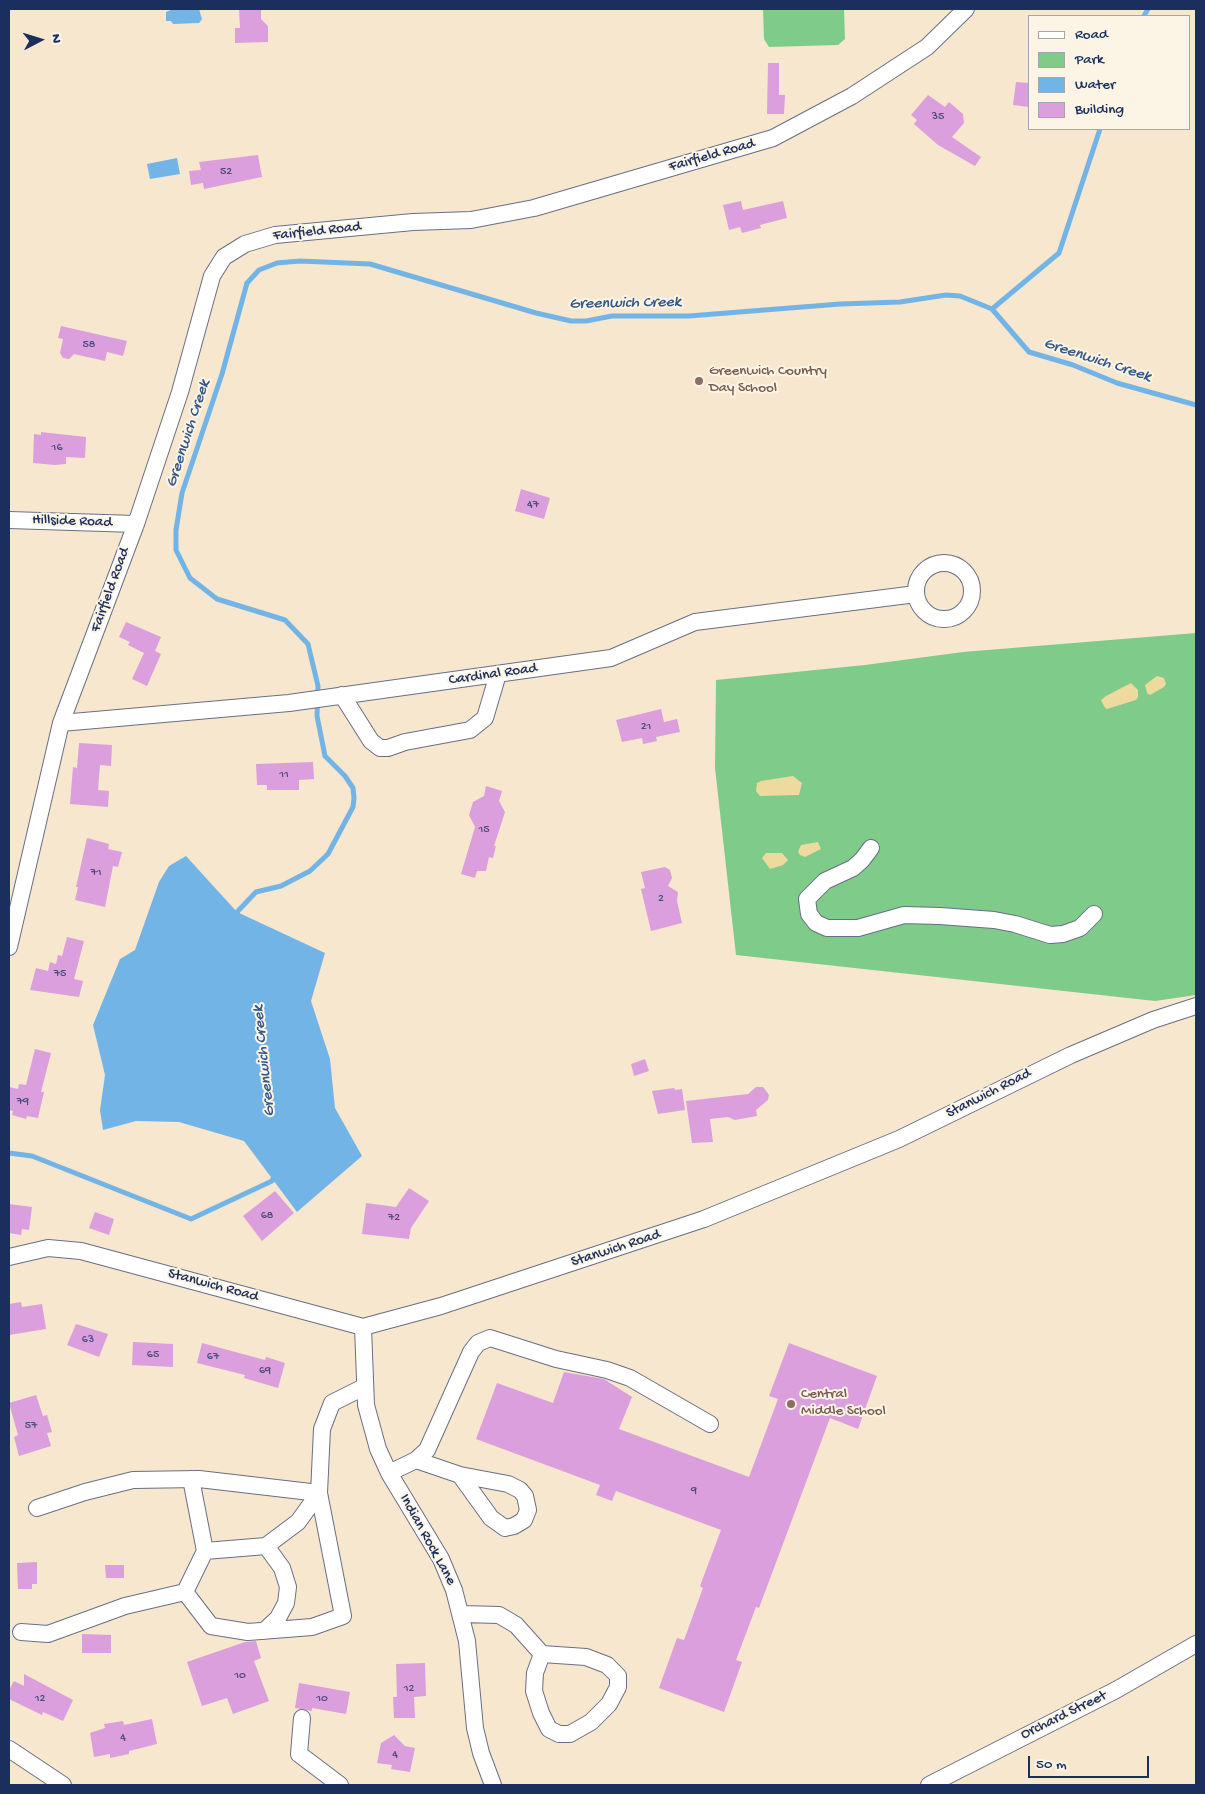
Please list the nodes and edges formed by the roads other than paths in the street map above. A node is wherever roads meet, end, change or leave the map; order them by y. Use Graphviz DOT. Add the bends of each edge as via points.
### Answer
graph roads {
  1 [pos="966,9"];
  2 [pos="9,520"];
  3 [pos="136,524"];
  4 [pos="916,594"];
  5 [pos="498,674"];
  6 [pos="342,696"];
  7 [pos="61,723"];
  8 [pos="871,848"];
  9 [pos="1094,914"];
  10 [pos="9,946"];
  11 [pos="1196,1006"];
  12 [pos="9,1257"];
  13 [pos="363,1327"];
  14 [pos="364,1387"];
  15 [pos="710,1424"];
  16 [pos="416,1460"];
  17 [pos="389,1473"];
  18 [pos="460,1475"];
  19 [pos="191,1479"];
  20 [pos="319,1493"];
  21 [pos="37,1508"];
  22 [pos="266,1546"];
  23 [pos="205,1551"];
  24 [pos="185,1592"];
  25 [pos="462,1614"];
  26 [pos="264,1631"];
  27 [pos="21,1632"];
  28 [pos="1196,1644"];
  29 [pos="542,1654"];
  30 [pos="302,1718"];
  31 [pos="9,1750"];
  32 [pos="63,1785"];
  33 [pos="340,1785"];
  34 [pos="494,1785"];
  35 [pos="928,1785"];
  1 -- 3 [label="street, Fairfield Road" via="927,47 852,96 773,138 534,208 471,220 275,235 246,244 224,257 212,276 180,392"];
  2 -- 3 [label="street, Hillside Road"];
  3 -- 7 [label="street, Fairfield Road"];
  4 -- 5 [label="street, Cardinal Road" via="695,622 611,658"];
  5 -- 6 [label="street, Cardinal Road"];
  5 -- 6 [label="street" via="485,718 470,730 388,748 380,748 371,741"];
  6 -- 7 [label="street, Cardinal Road"];
  7 -- 10 [label="street, Fairfield Road"];
  8 -- 9 [label="street" via="854,868 825,881 808,899 809,914 816,923 827,928 858,928 904,915 940,916 994,920 1050,934 1063,934 1080,928"];
  11 -- 13 [label="street, Stanwich Road" via="1071,1054 899,1138 711,1216 442,1306"];
  12 -- 13 [label="street, Stanwich Road" via="48,1248 81,1251"];
  13 -- 14 [label="street, Indian Rock Lane"];
  14 -- 17 [label="street, Indian Rock Lane" via="378,1449"];
  14 -- 20 [label="street" via="332,1403 322,1429"];
  15 -- 16 [label="street" via="630,1378 490,1338 478,1342 471,1352 427,1450"];
  16 -- 17 [label="street"];
  16 -- 18 [label="street"];
  17 -- 25 [label="street, Indian Rock Lane" via="441,1559"];
  19 -- 20 [label="street"];
  19 -- 21 [label="street" via="133,1480"];
  19 -- 23 [label="street"];
  20 -- 22 [label="street" via="298,1522"];
  20 -- 26 [label="street" via="342,1616 312,1628"];
  22 -- 23 [label="street"];
  22 -- 26 [label="street" via="282,1568 288,1587 286,1603 278,1618"];
  23 -- 24 [label="street"];
  24 -- 26 [label="street" via="211,1626"];
  24 -- 27 [label="street" via="124,1606 48,1634"];
  25 -- 29 [label="street" via="491,1614 508,1619"];
  25 -- 34 [label="street, Indian Rock Lane" via="475,1728"];
  28 -- 35 [label="street, Orchard Street" via="1116,1690"];
  29 -- 29 [label="street" via="586,1657 608,1665 618,1676 618,1688 609,1704 591,1722 570,1734 558,1734 549,1729 541,1713 534,1690 535,1673"];
  30 -- 33 [label="street" via="299,1754"];
  31 -- 32 [label="street"];
}
